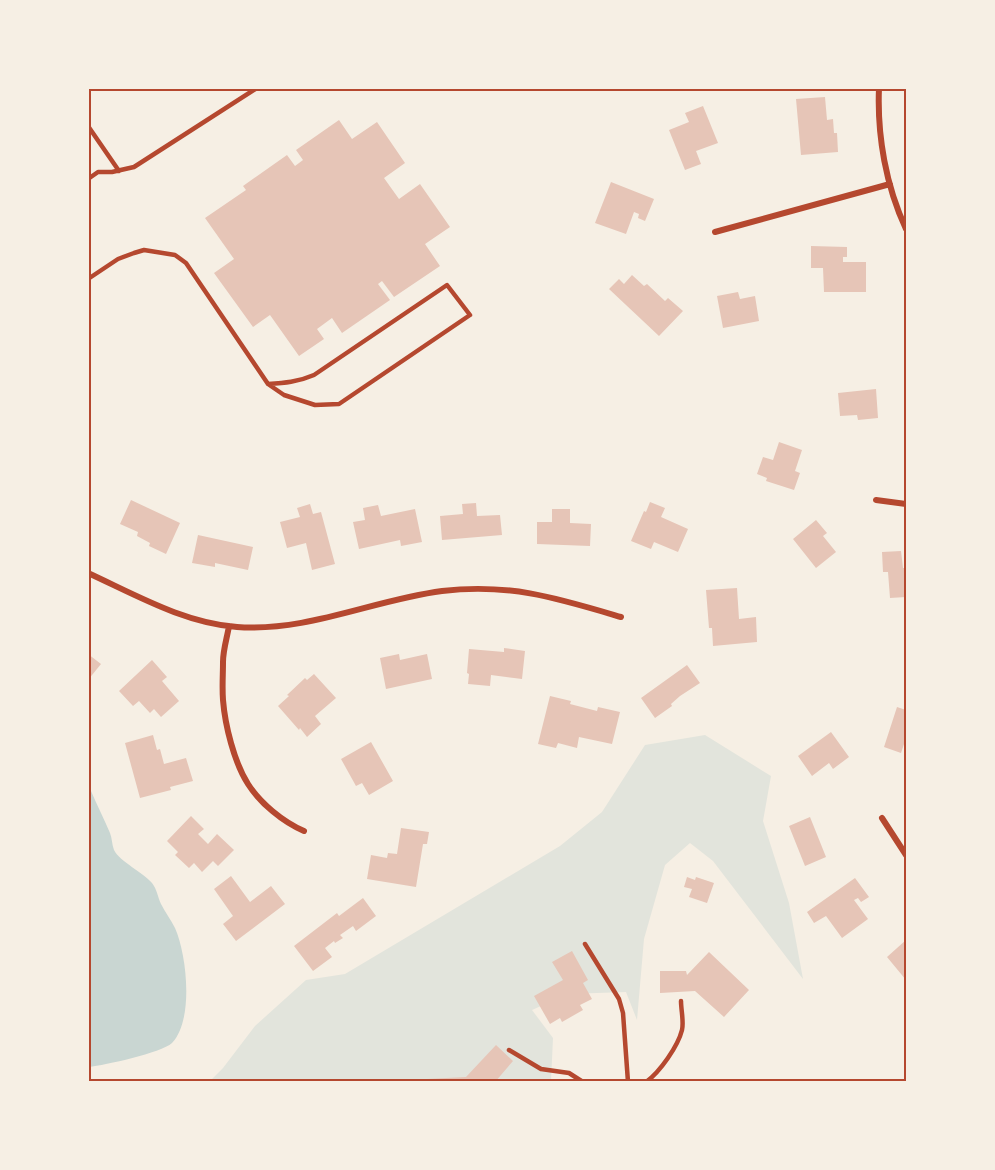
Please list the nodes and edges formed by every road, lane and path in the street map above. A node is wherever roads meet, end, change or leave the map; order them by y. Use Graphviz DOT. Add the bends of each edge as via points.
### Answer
graph roads {
  1 [pos="257,88"];
  2 [pos="879,88"];
  3 [pos="88,126"];
  4 [pos="119,171"];
  5 [pos="88,179"];
  6 [pos="890,184"];
  7 [pos="906,229"];
  8 [pos="715,232"];
  9 [pos="88,279"];
  10 [pos="268,384"];
  11 [pos="876,500"];
  12 [pos="906,504"];
  13 [pos="88,573"];
  14 [pos="621,617"];
  15 [pos="229,626"];
  16 [pos="882,818"];
  17 [pos="304,831"];
  18 [pos="906,855"];
  19 [pos="585,944"];
  20 [pos="681,1001"];
  21 [pos="509,1050"];
  22 [pos="583,1082"];
  23 [pos="628,1082"];
  24 [pos="646,1082"];
  1 -- 4 [label="lane" via="134,167"];
  2 -- 6 [label="street" via="879,122"];
  3 -- 4 [label="lane"];
  4 -- 5 [label="lane" via="98,172"];
  6 -- 7 [label="street"];
  6 -- 8 [label="street"];
  9 -- 10 [label="lane" via="118,259 144,250 175,255 186,263"];
  10 -- 10 [label="lane" via="284,395 315,405 339,404 470,315 447,285 314,375"];
  11 -- 12 [label="street"];
  13 -- 15 [label="street" via="160,606"];
  14 -- 15 [label="street" via="543,595 483,588 415,596 284,626"];
  15 -- 17 [label="street" via="223,695 237,761 247,782 272,811"];
  16 -- 18 [label="street"];
  19 -- 23 [label="lane" via="619,999"];
  20 -- 24 [label="lane" via="683,1029 673,1051"];
  21 -- 22 [label="lane" via="541,1069 569,1073"];
}
